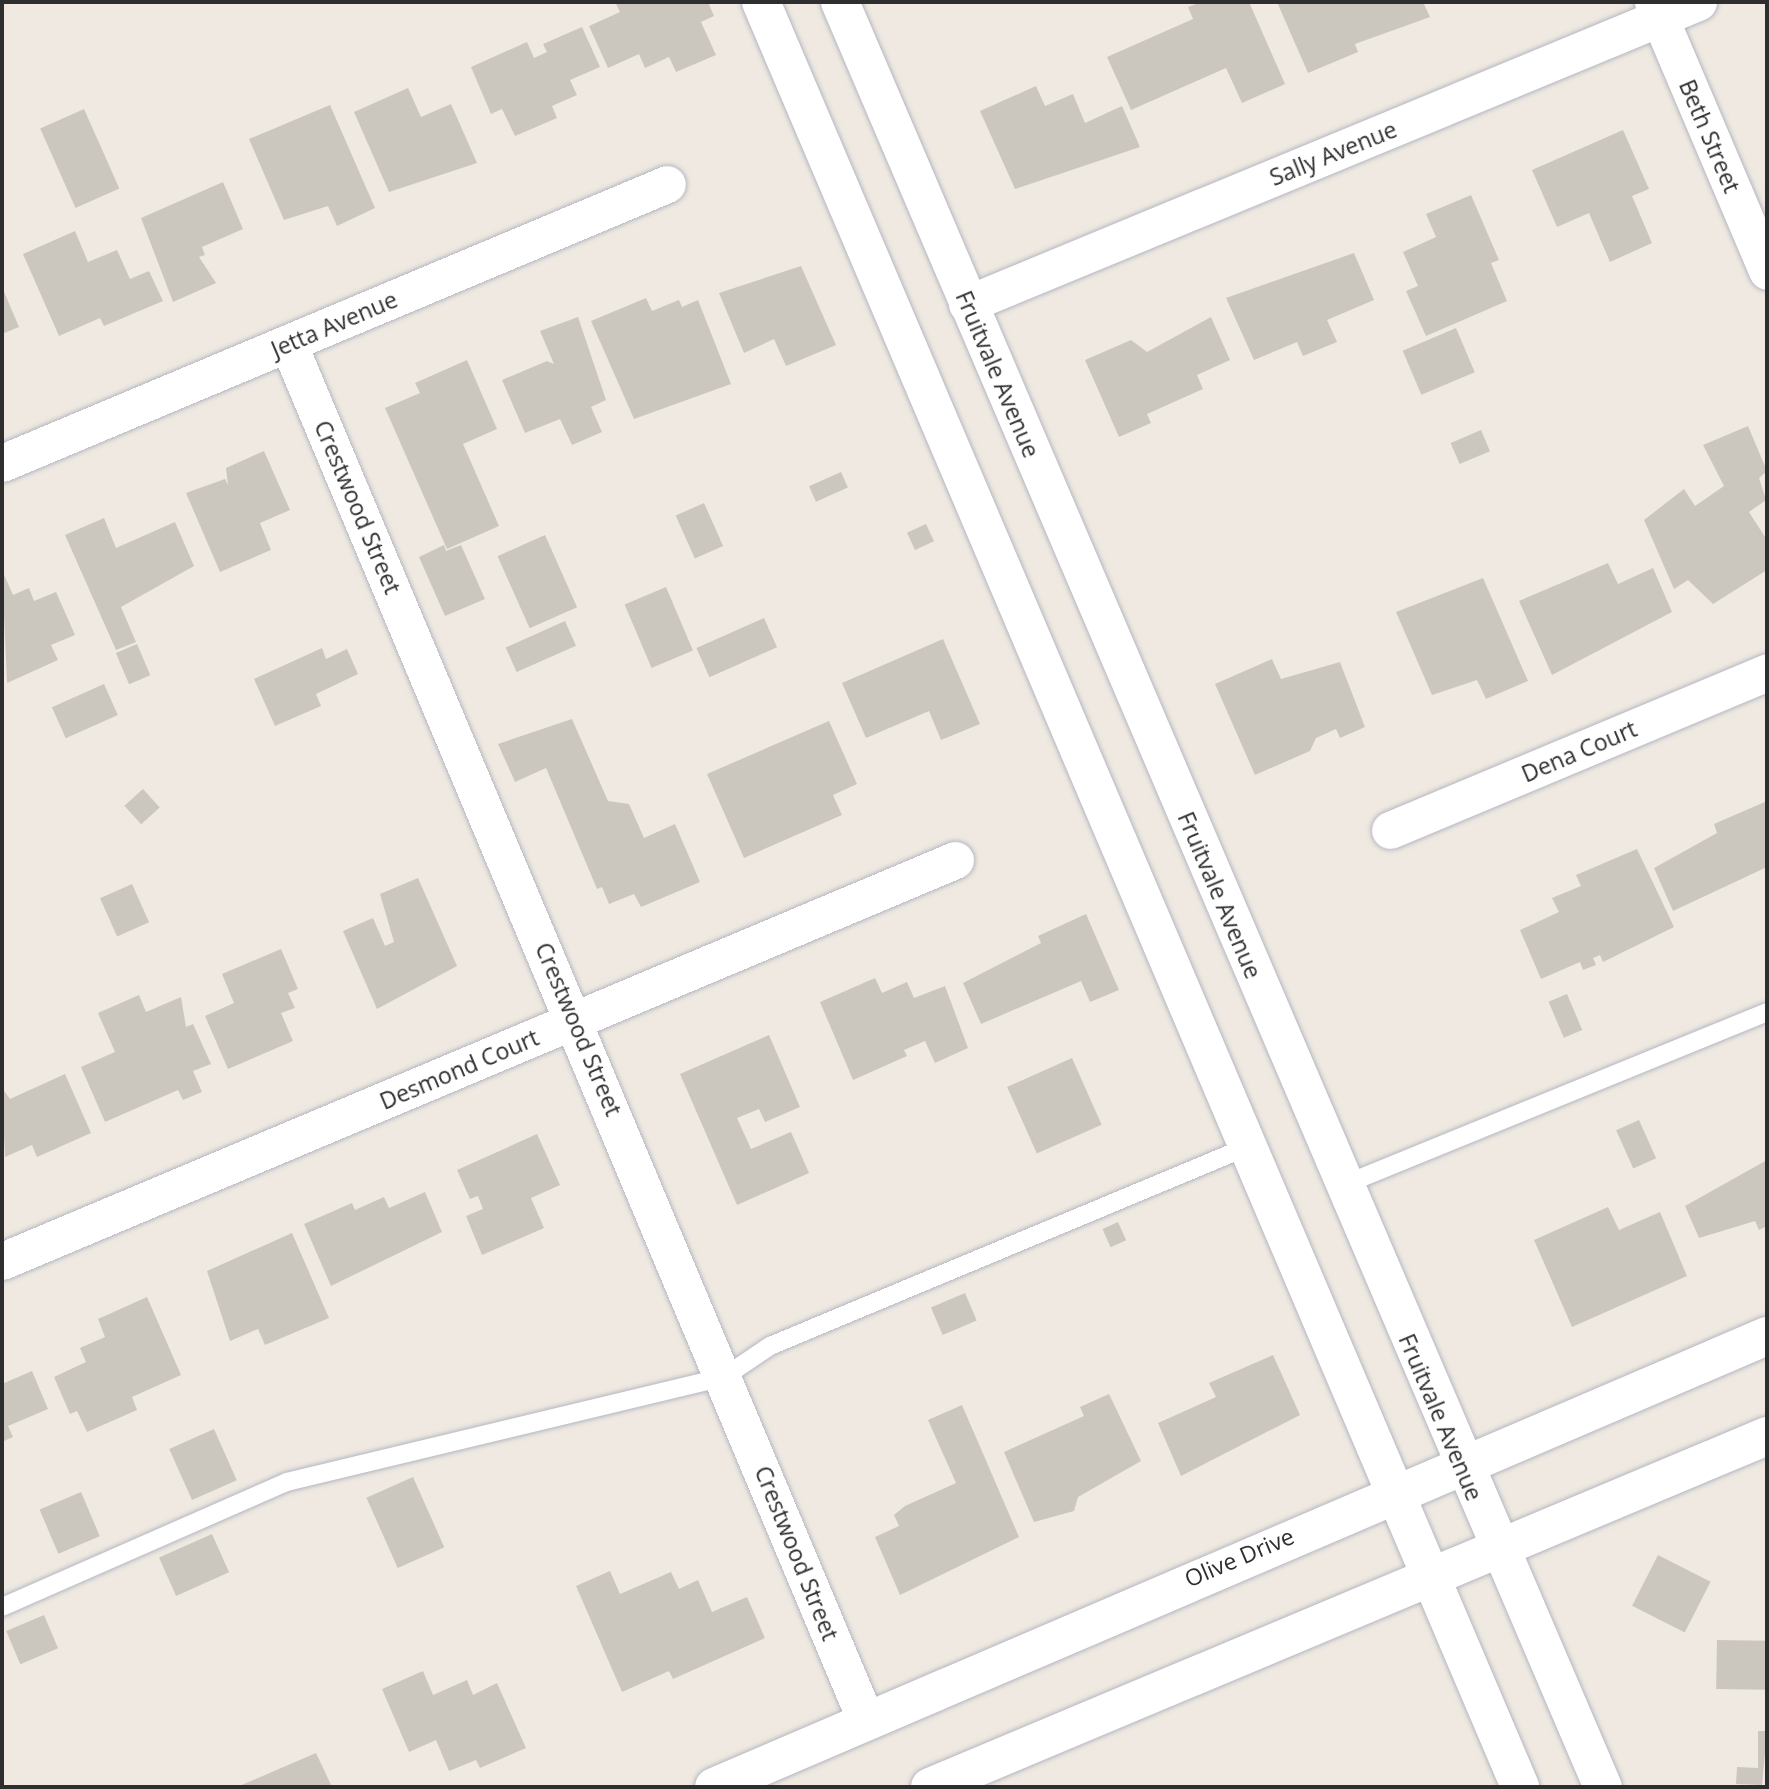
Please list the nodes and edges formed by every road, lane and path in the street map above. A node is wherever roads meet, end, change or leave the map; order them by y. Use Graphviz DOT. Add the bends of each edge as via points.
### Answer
graph roads {
  1 [pos="761,2"];
  2 [pos="840,2"];
  3 [pos="1698,2"];
  4 [pos="1656,10"];
  5 [pos="667,184"];
  6 [pos="1767,271"];
  7 [pos="967,304"];
  8 [pos="288,343"];
  9 [pos="2,463"];
  10 [pos="1767,672"];
  11 [pos="1390,830"];
  12 [pos="955,860"];
  13 [pos="1767,1012"];
  14 [pos="576,1020"];
  15 [pos="1249,1146"];
  16 [pos="1346,1184"];
  17 [pos="2,1261"];
  18 [pos="1767,1336"];
  19 [pos="724,1377"];
  20 [pos="1767,1436"];
  21 [pos="1459,1463"];
  22 [pos="1392,1491"];
  23 [pos="1497,1550"];
  24 [pos="1429,1578"];
  25 [pos="2,1607"];
  26 [pos="865,1718"];
  27 [pos="714,1787"];
  28 [pos="930,1787"];
  29 [pos="1520,1787"];
  30 [pos="1603,1787"];
  1 -- 15 [label="main road"];
  2 -- 7 [label="main road, Fruitvale Avenue"];
  3 -- 4 [label="street, Sally Avenue"];
  4 -- 6 [label="street, Beth Street"];
  4 -- 7 [label="street, Sally Avenue"];
  5 -- 8 [label="street, Jetta Avenue"];
  7 -- 16 [label="main road, Fruitvale Avenue"];
  8 -- 9 [label="street, Jetta Avenue"];
  8 -- 14 [label="street, Crestwood Street"];
  10 -- 11 [label="street, Dena Court"];
  12 -- 14 [label="street, Desmond Court"];
  13 -- 16 [label="lane"];
  14 -- 17 [label="street, Desmond Court"];
  14 -- 19 [label="street, Crestwood Street"];
  15 -- 19 [label="lane" via="770,1346"];
  15 -- 22 [label="main road"];
  16 -- 21 [label="main road, Fruitvale Avenue"];
  18 -- 21 [label="main road, Olive Drive"];
  19 -- 25 [label="lane" via="288,1482"];
  19 -- 26 [label="street, Crestwood Street"];
  20 -- 23 [label="main road"];
  21 -- 22 [label="main road, Olive Drive"];
  21 -- 23 [label="main road, Fruitvale Avenue"];
  22 -- 24 [label="main road"];
  22 -- 26 [label="main road, Olive Drive"];
  23 -- 24 [label="main road"];
  23 -- 30 [label="main road, Fruitvale Avenue"];
  24 -- 28 [label="main road"];
  24 -- 29 [label="main road"];
  26 -- 27 [label="main road, Olive Drive"];
}
